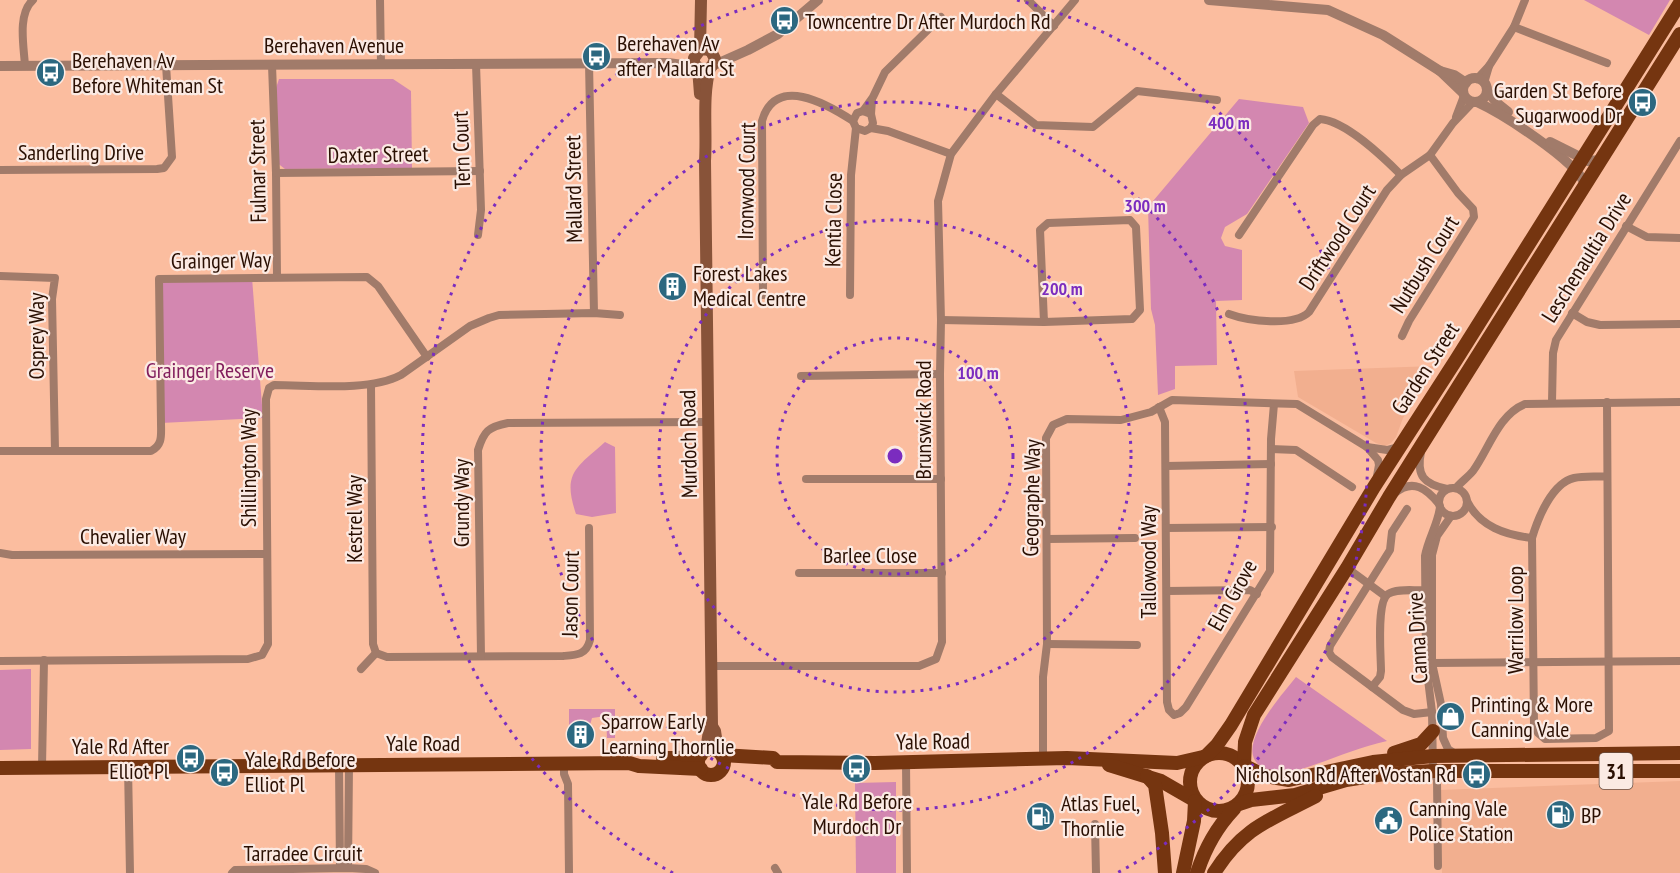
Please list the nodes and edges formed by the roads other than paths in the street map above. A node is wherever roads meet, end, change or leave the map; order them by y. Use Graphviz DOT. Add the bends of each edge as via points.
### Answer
graph roads {
  1 [pos="33,0"];
  2 [pos="380,0"];
  3 [pos="701,0"];
  4 [pos="818,0"];
  5 [pos="1028,0"];
  6 [pos="1075,0"];
  7 [pos="1209,0"];
  8 [pos="1525,0"];
  9 [pos="1680,3"];
  10 [pos="941,17"];
  11 [pos="1054,26"];
  12 [pos="1514,27"];
  13 [pos="1680,34"];
  14 [pos="704,60"];
  15 [pos="589,63"];
  16 [pos="1607,63"];
  17 [pos="272,64"];
  18 [pos="381,64"];
  19 [pos="476,64"];
  20 [pos="166,65"];
  21 [pos="0,66"];
  22 [pos="25,66"];
  23 [pos="1483,84"];
  24 [pos="996,94"];
  25 [pos="1469,95"];
  26 [pos="1217,99"];
  27 [pos="864,121"];
  28 [pos="1680,141"];
  29 [pos="951,154"];
  30 [pos="1430,155"];
  31 [pos="1601,160"];
  32 [pos="1579,164"];
  33 [pos="0,170"];
  34 [pos="480,171"];
  35 [pos="276,173"];
  36 [pos="1401,175"];
  37 [pos="1585,184"];
  38 [pos="1626,226"];
  39 [pos="478,235"];
  40 [pos="1239,235"];
  41 [pos="1680,238"];
  42 [pos="0,276"];
  43 [pos="277,277"];
  44 [pos="1525,280"];
  45 [pos="850,295"];
  46 [pos="763,296"];
  47 [pos="594,313"];
  48 [pos="1572,313"];
  49 [pos="1229,314"];
  50 [pos="620,315"];
  51 [pos="941,320"];
  52 [pos="1481,320"];
  53 [pos="1044,322"];
  54 [pos="1680,324"];
  55 [pos="1402,336"];
  56 [pos="427,357"];
  57 [pos="940,374"];
  58 [pos="801,376"];
  59 [pos="371,385"];
  60 [pos="1552,402"];
  61 [pos="1607,402"];
  62 [pos="1680,402"];
  63 [pos="1274,404"];
  64 [pos="1160,407"];
  65 [pos="708,422"];
  66 [pos="1423,443"];
  67 [pos="1401,446"];
  68 [pos="1367,447"];
  69 [pos="1271,448"];
  70 [pos="55,450"];
  71 [pos="0,451"];
  72 [pos="1271,464"];
  73 [pos="1166,466"];
  74 [pos="1472,472"];
  75 [pos="1607,476"];
  76 [pos="941,478"];
  77 [pos="806,479"];
  78 [pos="1352,487"];
  79 [pos="1374,487"];
  80 [pos="1451,488"];
  81 [pos="1389,497"];
  82 [pos="1467,499"];
  83 [pos="1440,506"];
  84 [pos="1407,509"];
  85 [pos="1455,515"];
  86 [pos="1482,520"];
  87 [pos="1272,527"];
  88 [pos="590,528"];
  89 [pos="1166,528"];
  90 [pos="1135,538"];
  91 [pos="1532,538"];
  92 [pos="1047,539"];
  93 [pos="0,553"];
  94 [pos="266,554"];
  95 [pos="1347,568"];
  96 [pos="799,573"];
  97 [pos="942,573"];
  98 [pos="1337,583"];
  99 [pos="1369,584"];
  100 [pos="1425,590"];
  101 [pos="1167,591"];
  102 [pos="1257,594"];
  103 [pos="1385,596"];
  104 [pos="1286,633"];
  105 [pos="1047,644"];
  106 [pos="1137,645"];
  107 [pos="376,653"];
  108 [pos="481,656"];
  109 [pos="44,660"];
  110 [pos="0,661"];
  111 [pos="1680,661"];
  112 [pos="1609,662"];
  113 [pos="1432,663"];
  114 [pos="1533,663"];
  115 [pos="712,666"];
  116 [pos="361,669"];
  117 [pos="1372,687"];
  118 [pos="1432,712"];
  119 [pos="1174,715"];
  120 [pos="1433,731"];
  121 [pos="1678,751"];
  122 [pos="714,756"];
  123 [pos="1433,756"];
  124 [pos="1459,756"];
  125 [pos="1204,757"];
  126 [pos="1090,759"];
  127 [pos="1043,760"];
  128 [pos="906,762"];
  129 [pos="629,763"];
  130 [pos="568,764"];
  131 [pos="344,765"];
  132 [pos="1244,766"];
  133 [pos="42,767"];
  134 [pos="128,767"];
  135 [pos="0,768"];
  136 [pos="701,769"];
  137 [pos="1433,771"];
  138 [pos="1680,771"];
  139 [pos="1343,774"];
  140 [pos="1145,775"];
  141 [pos="1195,801"];
  142 [pos="1239,805"];
  143 [pos="1095,824"];
  144 [pos="1438,866"];
  145 [pos="344,868"];
  146 [pos="309,871"];
  147 [pos="130,873"];
  148 [pos="231,873"];
  149 [pos="375,873"];
  150 [pos="569,873"];
  151 [pos="907,873"];
  152 [pos="1096,873"];
  153 [pos="1165,873"];
  154 [pos="1183,873"];
  155 [pos="1197,873"];
  156 [pos="1214,873"];
  1 -- 22 [label="street" via="24,15"];
  2 -- 18 [label="street"];
  3 -- 14 [label="main road, Murdoch Road"];
  4 -- 14 [label="street, Berehaven Avenue" via="778,34 738,54"];
  5 -- 11 [label="street"];
  6 -- 11 [label="street, Brunswick Road"];
  7 -- 25 [label="street" via="1328,10 1383,35 1440,71"];
  8 -- 12 [label="street"];
  9 -- 32 [label="main road, Garden Street"];
  10 -- 27 [label="street, Kentia Close" via="885,72"];
  11 -- 24 [label="street, Brunswick Road"];
  12 -- 16 [label="street"];
  12 -- 23 [label="street" via="1489,66"];
  13 -- 31 [label="main road, Garden Street"];
  14 -- 15 [label="street, Berehaven Avenue"];
  14 -- 65 [label="main road, Murdoch Road" via="699,106 705,161"];
  15 -- 19 [label="street, Berehaven Avenue"];
  15 -- 47 [label="street, Mallard Street"];
  17 -- 18 [label="street, Berehaven Avenue"];
  17 -- 20 [label="street, Berehaven Avenue"];
  17 -- 35 [label="street, Fulmar Street"];
  18 -- 19 [label="street, Berehaven Avenue"];
  19 -- 34 [label="street, Tern Court"];
  20 -- 22 [label="street, Berehaven Avenue"];
  20 -- 33 [label="street, Sanderling Drive" via="172,157 164,168"];
  21 -- 22 [label="street, Berehaven Avenue"];
  23 -- 25 [label="street"];
  23 -- 25 [label="street" via="1484,98"];
  23 -- 32 [label="street" via="1498,104"];
  24 -- 26 [label="street" via="1036,125 1093,127 1137,91"];
  24 -- 29 [label="street, Brunswick Road"];
  25 -- 30 [label="street, Driftwood Court"];
  25 -- 32 [label="street"];
  27 -- 29 [label="street, Ironwood Court"];
  27 -- 45 [label="street, Kentia Close" via="854,146 851,174"];
  27 -- 46 [label="street, Ironwood Court" via="806,97 780,97 768,105 762,121"];
  28 -- 38 [label="street, Leschenaultia Drive"];
  29 -- 51 [label="street, Brunswick Road" via="938,201"];
  30 -- 36 [label="street, Driftwood Court"];
  30 -- 55 [label="street, Nutbush Court" via="1473,209 1474,217"];
  31 -- 32 [label="street"];
  31 -- 37 [label="main road, Garden Street"];
  32 -- 37 [label="street"];
  32 -- 52 [label="main road, Garden Street"];
  34 -- 35 [label="street, Daxter Street"];
  34 -- 39 [label="street, Tern Court" via="482,210"];
  35 -- 43 [label="street, Fulmar Street"];
  36 -- 40 [label="street" via="1376,149 1329,120 1320,119"];
  36 -- 49 [label="street, Driftwood Court" via="1303,318 1244,320"];
  37 -- 44 [label="main road, Garden Street"];
  38 -- 41 [label="street" via="1647,237"];
  38 -- 48 [label="street, Leschenaultia Drive"];
  42 -- 70 [label="street, Osprey Way" via="55,278"];
  43 -- 56 [label="street, Grainger Way" via="367,277 378,286"];
  43 -- 70 [label="street, Grainger Way" via="159,279 159,446 151,451"];
  44 -- 52 [label="main road" via="1515,278"];
  44 -- 66 [label="main road, Garden Street"];
  47 -- 50 [label="street, Shillington Way"];
  47 -- 56 [label="street, Shillington Way" via="499,315 470,326"];
  48 -- 54 [label="street" via="1600,325"];
  48 -- 60 [label="street, Leschenaultia Drive" via="1554,346"];
  51 -- 53 [label="street"];
  51 -- 57 [label="street, Brunswick Road"];
  52 -- 67 [label="main road, Garden Street"];
  53 -- 53 [label="street" via="1132,319 1137,315 1140,310 1136,227 1130,220 1048,223 1040,230"];
  56 -- 59 [label="street, Shillington Way" via="390,381"];
  57 -- 58 [label="street"];
  57 -- 76 [label="street, Brunswick Road"];
  59 -- 94 [label="street, Shillington Way" via="269,388"];
  59 -- 107 [label="street, Kestrel Way"];
  60 -- 61 [label="street"];
  60 -- 74 [label="street" via="1530,402 1513,410"];
  61 -- 62 [label="street"];
  61 -- 75 [label="street, Warrilow Loop"];
  63 -- 64 [label="street, Geographe Way" via="1172,400"];
  63 -- 68 [label="street, Geographe Way" via="1297,405"];
  63 -- 69 [label="street, Elm Grove"];
  64 -- 73 [label="street, Tallowood Way" via="1165,422"];
  64 -- 92 [label="street, Geographe Way" via="1121,420 1066,419 1053,425 1046,438"];
  65 -- 108 [label="street, Grundy Way" via="508,423 493,426 483,436 478,450"];
  65 -- 115 [label="main road, Murdoch Road"];
  66 -- 80 [label="street" via="1421,474 1433,485"];
  66 -- 81 [label="main road, Garden Street"];
  67 -- 68 [label="street" via="1388,450"];
  67 -- 79 [label="main road, Garden Street"];
  68 -- 79 [label="street" via="1379,465"];
  69 -- 72 [label="street, Elm Grove"];
  69 -- 78 [label="street" via="1296,450"];
  70 -- 71 [label="street, Grainger Way"];
  72 -- 73 [label="street"];
  72 -- 87 [label="street, Elm Grove"];
  73 -- 89 [label="street, Tallowood Way"];
  74 -- 80 [label="street"];
  74 -- 82 [label="street"];
  75 -- 91 [label="street, Warrilow Loop" via="1574,478 1562,483 1538,516"];
  75 -- 112 [label="street, Warrilow Loop"];
  76 -- 77 [label="street"];
  76 -- 97 [label="street, Brunswick Road"];
  79 -- 104 [label="main road, Garden Street"];
  80 -- 82 [label="street" via="1460,489"];
  80 -- 83 [label="street" via="1441,495"];
  81 -- 83 [label="street" via="1404,486 1414,485 1429,492"];
  81 -- 95 [label="main road, Garden Street"];
  82 -- 85 [label="street" via="1465,509"];
  82 -- 86 [label="street"];
  83 -- 85 [label="street"];
  83 -- 100 [label="street, Canna Drive" via="1426,547"];
  84 -- 99 [label="street" via="1392,532 1390,550"];
  85 -- 86 [label="street"];
  85 -- 113 [label="street, Canna Drive" via="1437,536 1432,555"];
  86 -- 91 [label="street" via="1510,535"];
  87 -- 89 [label="street"];
  87 -- 102 [label="street, Elm Grove" via="1270,571"];
  88 -- 108 [label="street, Jason Court" via="590,640 586,650 578,655"];
  89 -- 101 [label="street, Tallowood Way"];
  90 -- 92 [label="street"];
  91 -- 114 [label="street, Warrilow Loop"];
  92 -- 105 [label="street, Geographe Way"];
  93 -- 94 [label="street, Chevalier Way"];
  94 -- 109 [label="street, Shillington Way" via="268,644 256,658"];
  95 -- 98 [label="main road, Garden Street"];
  95 -- 99 [label="street"];
  96 -- 97 [label="street, Barlee Close"];
  97 -- 115 [label="street, Brunswick Road" via="942,642 936,659 919,666"];
  98 -- 104 [label="main road" via="1319,598 1298,630"];
  98 -- 132 [label="main road, Garden Street" via="1254,715 1245,742"];
  99 -- 103 [label="street"];
  99 -- 117 [label="street" via="1329,652"];
  100 -- 103 [label="street" via="1394,591"];
  100 -- 118 [label="street, Canna Drive" via="1426,663"];
  101 -- 102 [label="street" via="1250,590"];
  101 -- 119 [label="street, Tallowood Way" via="1167,702"];
  102 -- 119 [label="street, Elm Grove" via="1186,707"];
  103 -- 117 [label="street" via="1380,675"];
  104 -- 125 [label="main road, Garden Street" via="1225,734"];
  105 -- 106 [label="street"];
  105 -- 127 [label="street, Geographe Way"];
  107 -- 108 [label="street" via="387,657"];
  107 -- 116 [label="street"];
  109 -- 110 [label="street, Shillington Way"];
  109 -- 133 [label="street"];
  111 -- 112 [label="street"];
  112 -- 114 [label="street"];
  112 -- 114 [label="street, Warrilow Loop" via="1609,731 1596,738 1545,739 1534,725"];
  113 -- 114 [label="street"];
  113 -- 124 [label="street, Canna Drive" via="1443,738"];
  115 -- 122 [label="main road, Murdoch Road" via="709,731"];
  117 -- 118 [label="street" via="1402,710 1414,714"];
  118 -- 120 [label="street, Canna Drive"];
  120 -- 123 [label="street, Canna Drive"];
  120 -- 139 [label="main road" via="1421,744 1354,760"];
  121 -- 124 [label="main road, 31"];
  122 -- 128 [label="main road, Yale Road" via="773,758 777,762"];
  122 -- 129 [label="main road, Yale Road" via="639,758"];
  122 -- 136 [label="main road" via="699,762"];
  122 -- 136 [label="main road, Yale Road" via="712,774"];
  123 -- 124 [label="main road, 31"];
  123 -- 137 [label="street, Canna Drive"];
  123 -- 139 [label="main road, 31" via="1399,758"];
  125 -- 126 [label="main road, Yale Road" via="1177,762"];
  125 -- 132 [label="main road, 31" via="1226,755"];
  125 -- 141 [label="main road" via="1191,772 1190,789"];
  126 -- 127 [label="main road, Yale Road"];
  126 -- 140 [label="main road, Yale Road"];
  127 -- 128 [label="main road, Yale Road"];
  128 -- 151 [label="street"];
  129 -- 130 [label="main road, Yale Road"];
  129 -- 136 [label="main road, Yale Road"];
  130 -- 131 [label="main road, Yale Road"];
  130 -- 150 [label="street" via="572,774 568,784"];
  131 -- 134 [label="main road, Yale Road"];
  131 -- 145 [label="street"];
  132 -- 139 [label="main road, 31" via="1265,776 1289,780"];
  132 -- 142 [label="main road" via="1248,787"];
  133 -- 134 [label="main road, Yale Road"];
  133 -- 135 [label="main road, Yale Road"];
  134 -- 147 [label="street"];
  137 -- 138 [label="main road, 31"];
  137 -- 139 [label="main road, 31"];
  137 -- 144 [label="street, Canna Drive" via="1437,780"];
  139 -- 142 [label="main road, 31" via="1301,794"];
  139 -- 156 [label="main road, 31" via="1253,829"];
  140 -- 141 [label="main road, Yale Road"];
  140 -- 153 [label="main road" via="1155,784"];
  141 -- 142 [label="main road, 31" via="1216,811"];
  141 -- 154 [label="main road"];
  142 -- 155 [label="main road" via="1217,828"];
  143 -- 152 [label="street"];
  145 -- 146 [label="street, Tarradee Circuit"];
  145 -- 149 [label="street, Tarradee Circuit"];
  146 -- 148 [label="street, Tarradee Circuit"];
}
